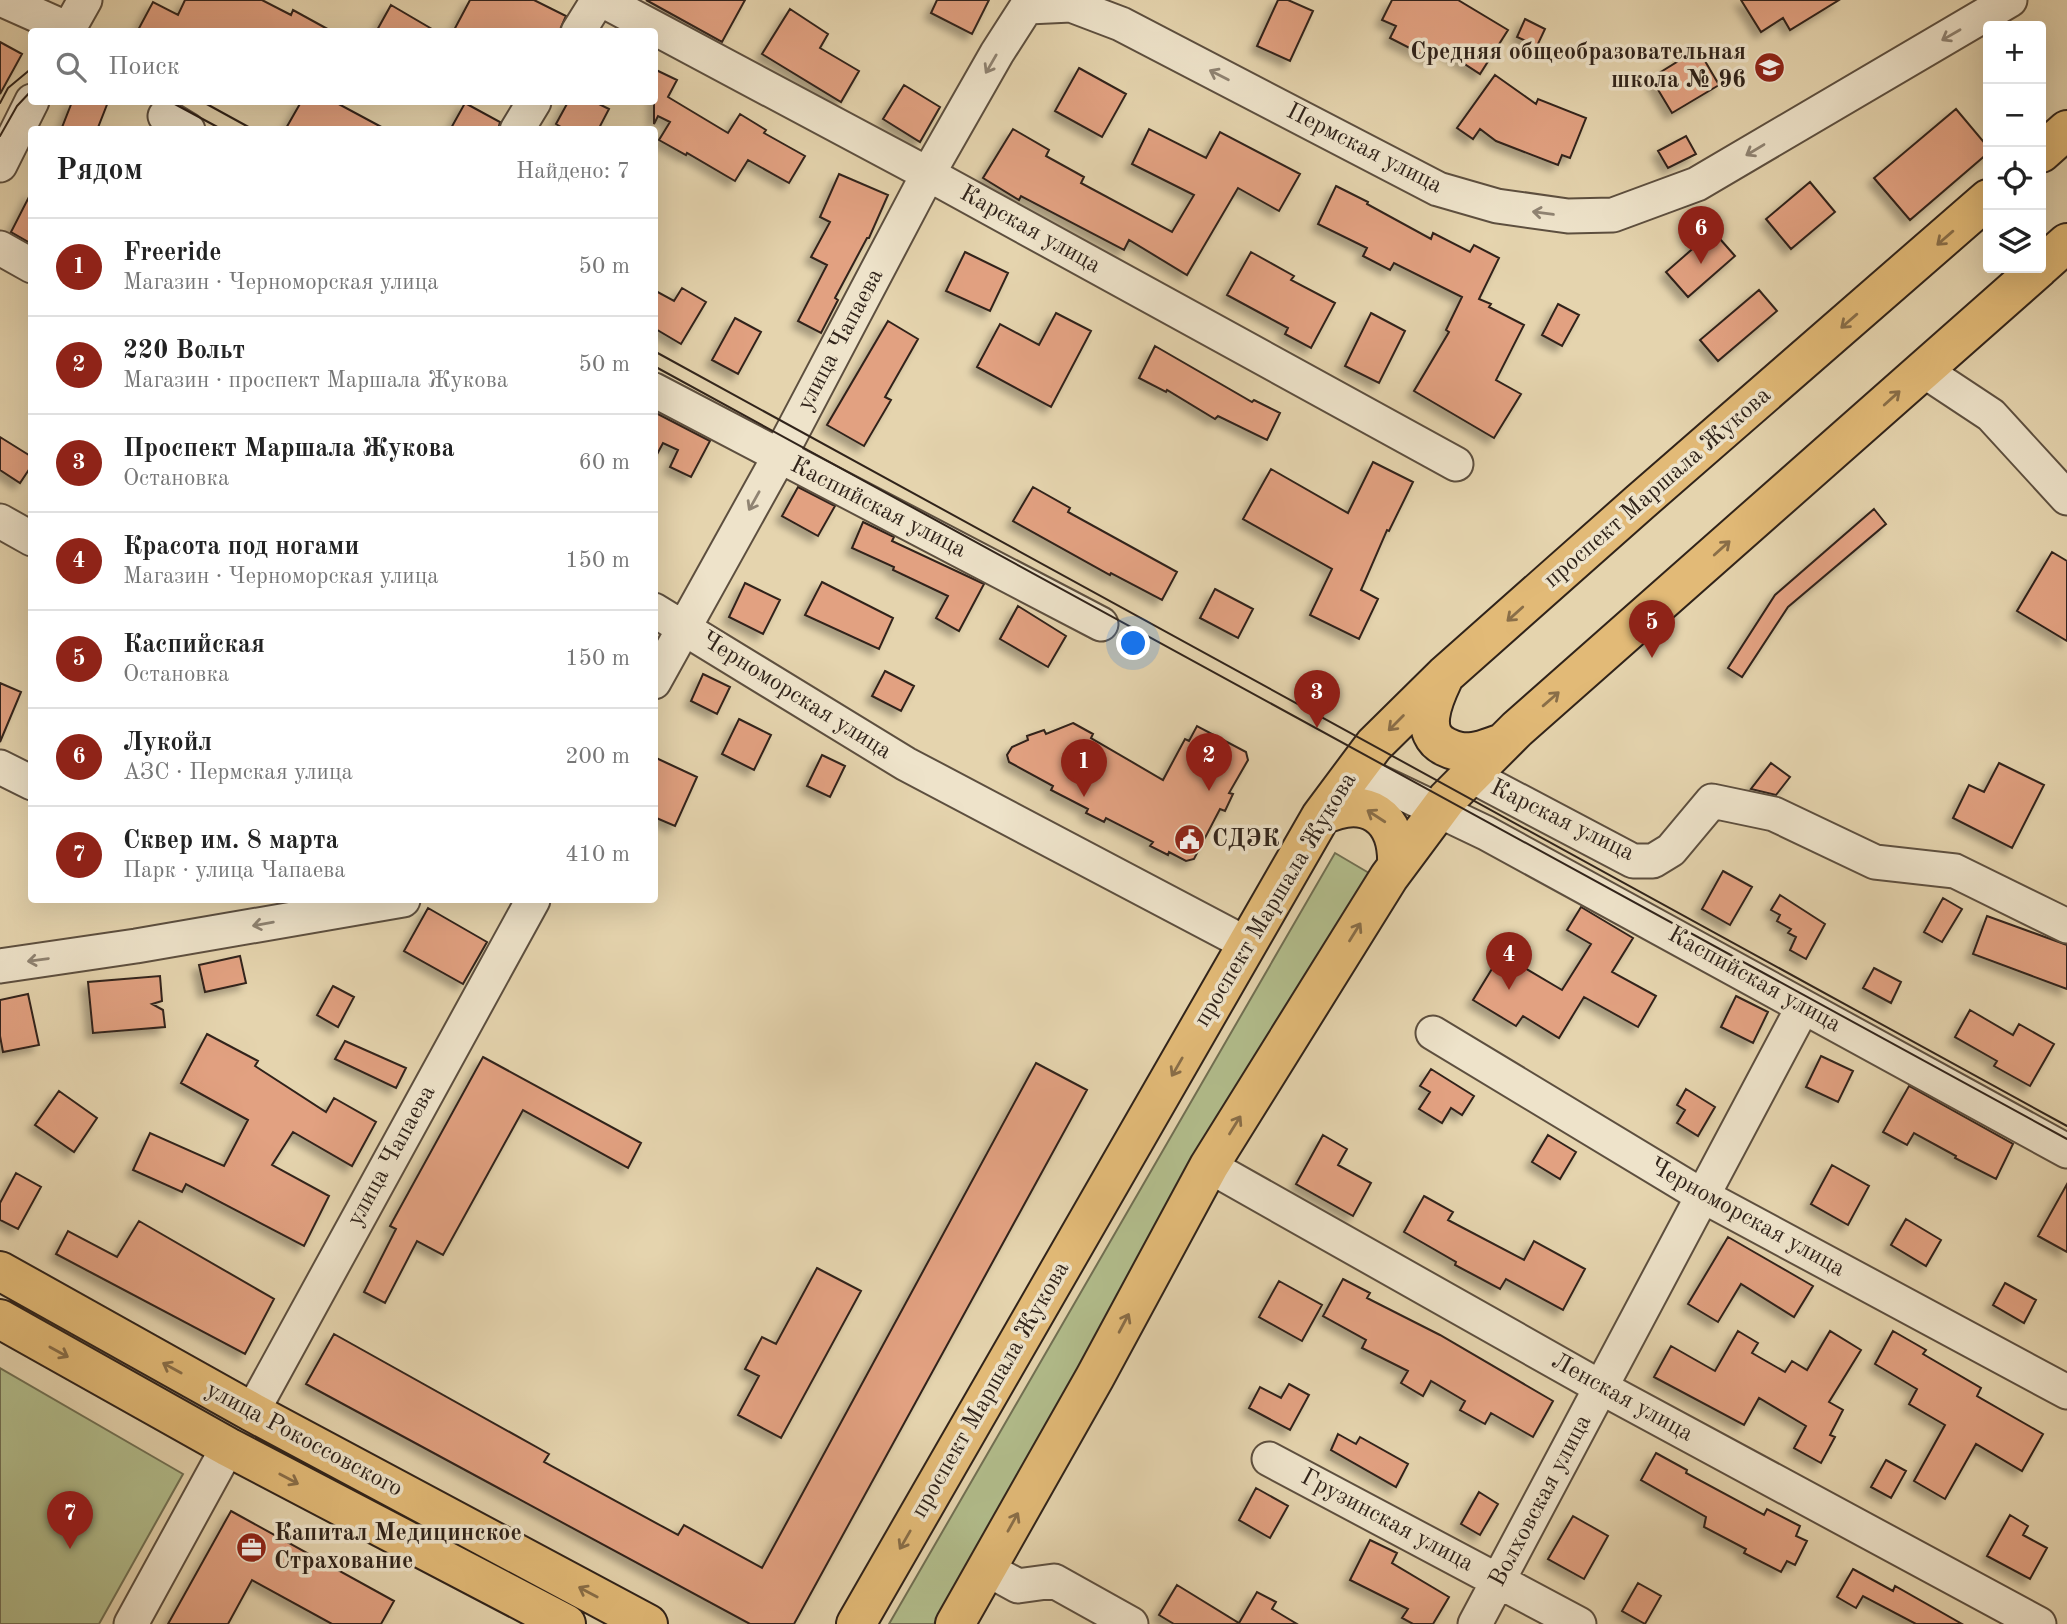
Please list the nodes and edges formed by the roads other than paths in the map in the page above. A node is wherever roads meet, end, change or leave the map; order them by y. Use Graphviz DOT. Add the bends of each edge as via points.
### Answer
graph roads {
  1 [pos="2,0"];
  2 [pos="85,0"];
  3 [pos="600,0"];
  4 [pos="2010,0"];
  5 [pos="1027,2"];
  6 [pos="64,28"];
  7 [pos="69,28"];
  8 [pos="582,28"];
  9 [pos="653,28"];
  10 [pos="658,31"];
  11 [pos="30,105"];
  12 [pos="532,105"];
  13 [pos="519,126"];
  14 [pos="2067,130"];
  15 [pos="2046,149"];
  16 [pos="0,165"];
  17 [pos="928,174"];
  18 [pos="1983,204"];
  19 [pos="2067,243"];
  20 [pos="0,248"];
  21 [pos="2046,262"];
  22 [pos="28,264"];
  23 [pos="2033,273"];
  24 [pos="1923,370"];
  25 [pos="658,392"];
  26 [pos="779,457"];
  27 [pos="1456,464"];
  28 [pos="2067,498"];
  29 [pos="0,522"];
  30 [pos="28,537"];
  31 [pos="658,612"];
  32 [pos="1101,624"];
  33 [pos="685,627"];
  34 [pos="658,675"];
  35 [pos="1445,676"];
  36 [pos="1500,744"];
  37 [pos="0,767"];
  38 [pos="1354,770"];
  39 [pos="1470,775"];
  40 [pos="28,781"];
  41 [pos="1440,809"];
  42 [pos="1321,816"];
  43 [pos="1397,866"];
  44 [pos="386,903"];
  45 [pos="526,903"];
  46 [pos="2067,926"];
  47 [pos="1247,944"];
  48 [pos="0,966"];
  49 [pos="1803,1007"];
  50 [pos="1433,1033"];
  51 [pos="2067,1151"];
  52 [pos="1209,1166"];
  53 [pos="1701,1195"];
  54 [pos="0,1271"];
  55 [pos="0,1319"];
  56 [pos="1602,1388"];
  57 [pos="2067,1392"];
  58 [pos="252,1412"];
  59 [pos="228,1447"];
  60 [pos="1269,1459"];
  61 [pos="987,1569"];
  62 [pos="1498,1580"];
  63 [pos="131,1624"];
  64 [pos="566,1624"];
  65 [pos="648,1624"];
  66 [pos="856,1624"];
  67 [pos="956,1624"];
  68 [pos="1131,1624"];
  69 [pos="1475,1624"];
  70 [pos="1579,1624"];
  71 [pos="2039,1624"];
  1 -- 6 [label="street"];
  2 -- 7 [label="street"];
  3 -- 8 [label="street"];
  3 -- 9 [label="street, Карская улица"];
  4 -- 5 [label="street, Пермская улица, one-way" via="1698,184 1613,215 1567,216 1497,206 1438,189 1121,24 1071,5"];
  5 -- 17 [label="street, улица Чапаева, one-way"];
  10 -- 17 [label="street, Карская улица"];
  11 -- 16 [label="street"];
  12 -- 13 [label="street"];
  14 -- 15 [label="highway"];
  17 -- 26 [label="street, улица Чапаева"];
  17 -- 27 [label="street, Карская улица"];
  18 -- 35 [label="highway, проспект Маршала Жукова, one-way"];
  19 -- 21 [label="highway"];
  20 -- 22 [label="street"];
  23 -- 24 [label="highway"];
  24 -- 28 [label="street" via="1992,415"];
  36 -- 24 [label="highway, one-way"];
  25 -- 26 [label="street, Каспийская улица"];
  26 -- 32 [label="street, Каспийская улица"];
  26 -- 33 [label="street, улица Чапаева, one-way"];
  29 -- 30 [label="street"];
  31 -- 33 [label="street, Черноморская улица"];
  33 -- 34 [label="street, улица Чапаева"];
  33 -- 47 [label="street, Черноморская улица" via="937,781"];
  35 -- 36 [label="highway" via="1432,702 1429,726 1439,744 1457,752"];
  35 -- 38 [label="highway, проспект Маршала Жукова, one-way"];
  36 -- 39 [label="highway"];
  37 -- 40 [label="street"];
  38 -- 41 [label="street, Каспийская улица"];
  38 -- 42 [label="highway, проспект Маршала Жукова"];
  39 -- 41 [label="highway"];
  39 -- 46 [label="street, Карская улица" via="1633,861 1653,861 1671,850 1712,801 1774,814 1875,862 1955,871"];
  41 -- 43 [label="highway"];
  41 -- 49 [label="street, Каспийская улица"];
  43 -- 42 [label="highway, one-way" via="1395,837 1377,814 1348,807"];
  42 -- 47 [label="highway, проспект Маршала Жукова"];
  52 -- 43 [label="highway, one-way"];
  44 -- 48 [label="street, one-way"];
  45 -- 58 [label="street, улица Чапаева"];
  47 -- 66 [label="highway, проспект Маршала Жукова, one-way"];
  49 -- 51 [label="street, Каспийская улица"];
  49 -- 53 [label="street, Волховская улица"];
  50 -- 53 [label="street, Черноморская улица"];
  52 -- 56 [label="street, Ленская улица"];
  61 -- 52 [label="highway, one-way"];
  53 -- 56 [label="street, Волховская улица"];
  53 -- 57 [label="street, Черноморская улица"];
  58 -- 54 [label="highway, улица Рокоссовского, one-way"];
  55 -- 59 [label="highway, улица Рокоссовского, one-way"];
  56 -- 62 [label="street, Волховская улица"];
  56 -- 71 [label="street, Ленская улица"];
  65 -- 58 [label="highway, улица Рокоссовского, one-way"];
  59 -- 63 [label="street"];
  59 -- 64 [label="highway, улица Рокоссовского, one-way"];
  60 -- 62 [label="street, Грузинская улица"];
  61 -- 67 [label="highway"];
  61 -- 68 [label="street" via="1017,1586 1054,1581"];
  62 -- 69 [label="street, Волховская улица"];
  62 -- 70 [label="street, Грузинская улица"];
}
